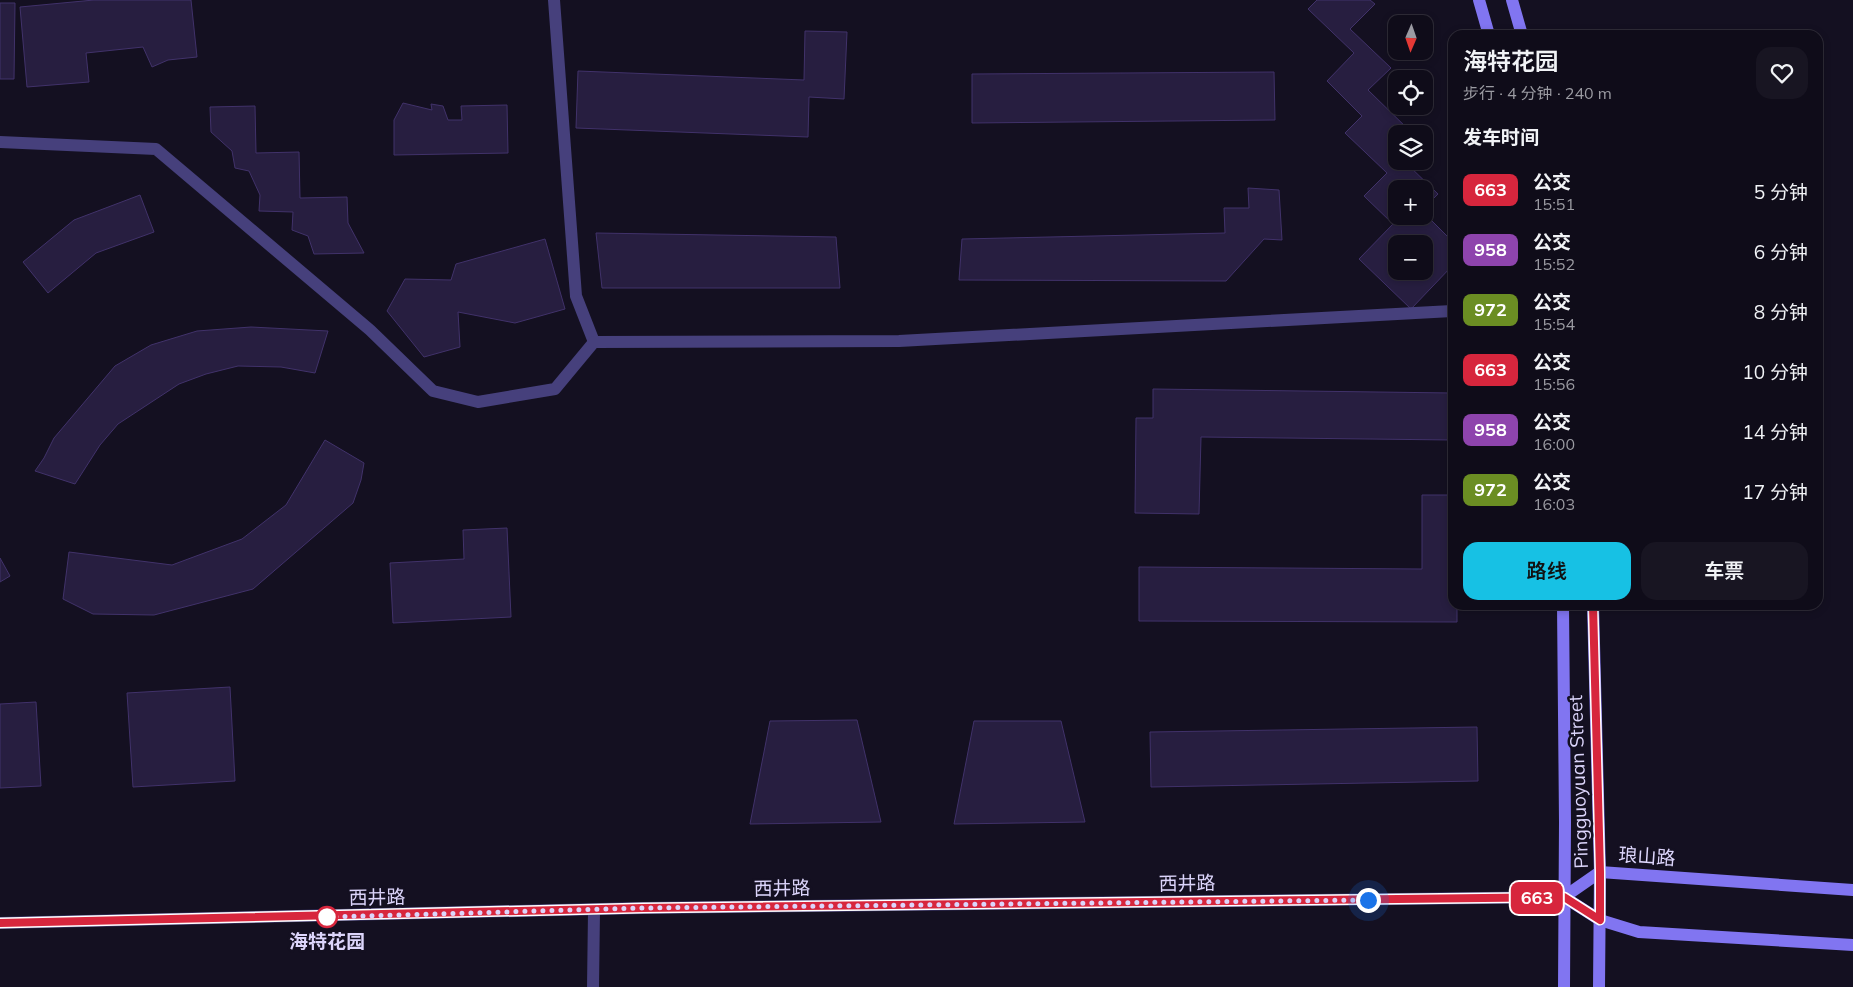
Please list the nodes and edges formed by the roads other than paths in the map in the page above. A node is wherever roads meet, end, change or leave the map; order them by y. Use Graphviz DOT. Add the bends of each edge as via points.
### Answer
graph roads {
  1 [pos="554,0"];
  2 [pos="1480,0"];
  3 [pos="1512,0"];
  4 [pos="1488,30"];
  5 [pos="1521,30"];
  6 [pos="0,142"];
  7 [pos="1448,311"];
  8 [pos="594,342"];
  9 [pos="1563,610"];
  10 [pos="1592,610"];
  11 [pos="1600,872"];
  12 [pos="1853,890"];
  13 [pos="1564,897"];
  14 [pos="594,910"];
  15 [pos="1600,920"];
  16 [pos="0,923"];
  17 [pos="1853,945"];
  18 [pos="593,987"];
  19 [pos="1564,987"];
  20 [pos="1600,987"];
  1 -- 8 [label="street" via="576,296"];
  2 -- 4 [label="main road"];
  3 -- 5 [label="main road"];
  6 -- 8 [label="street" via="156,149 370,330 433,391 478,402 555,389"];
  7 -- 8 [label="street" via="899,341"];
  9 -- 13 [label="main road, Pingguoyuan Street"];
  10 -- 11 [label="main road, Pingguoyuan Street"];
  11 -- 12 [label="main road, 琅山路"];
  11 -- 13 [label="main road, 琅山路"];
  11 -- 15 [label="main road, Pingguoyuan Street"];
  13 -- 14 [label="street, 西井路"];
  13 -- 15 [label="main road"];
  13 -- 19 [label="main road, Pingguoyuan Street"];
  14 -- 16 [label="street, 西井路"];
  14 -- 18 [label="street"];
  15 -- 17 [label="main road" via="1639,932"];
  15 -- 20 [label="main road, Pingguoyuan Street"];
}
